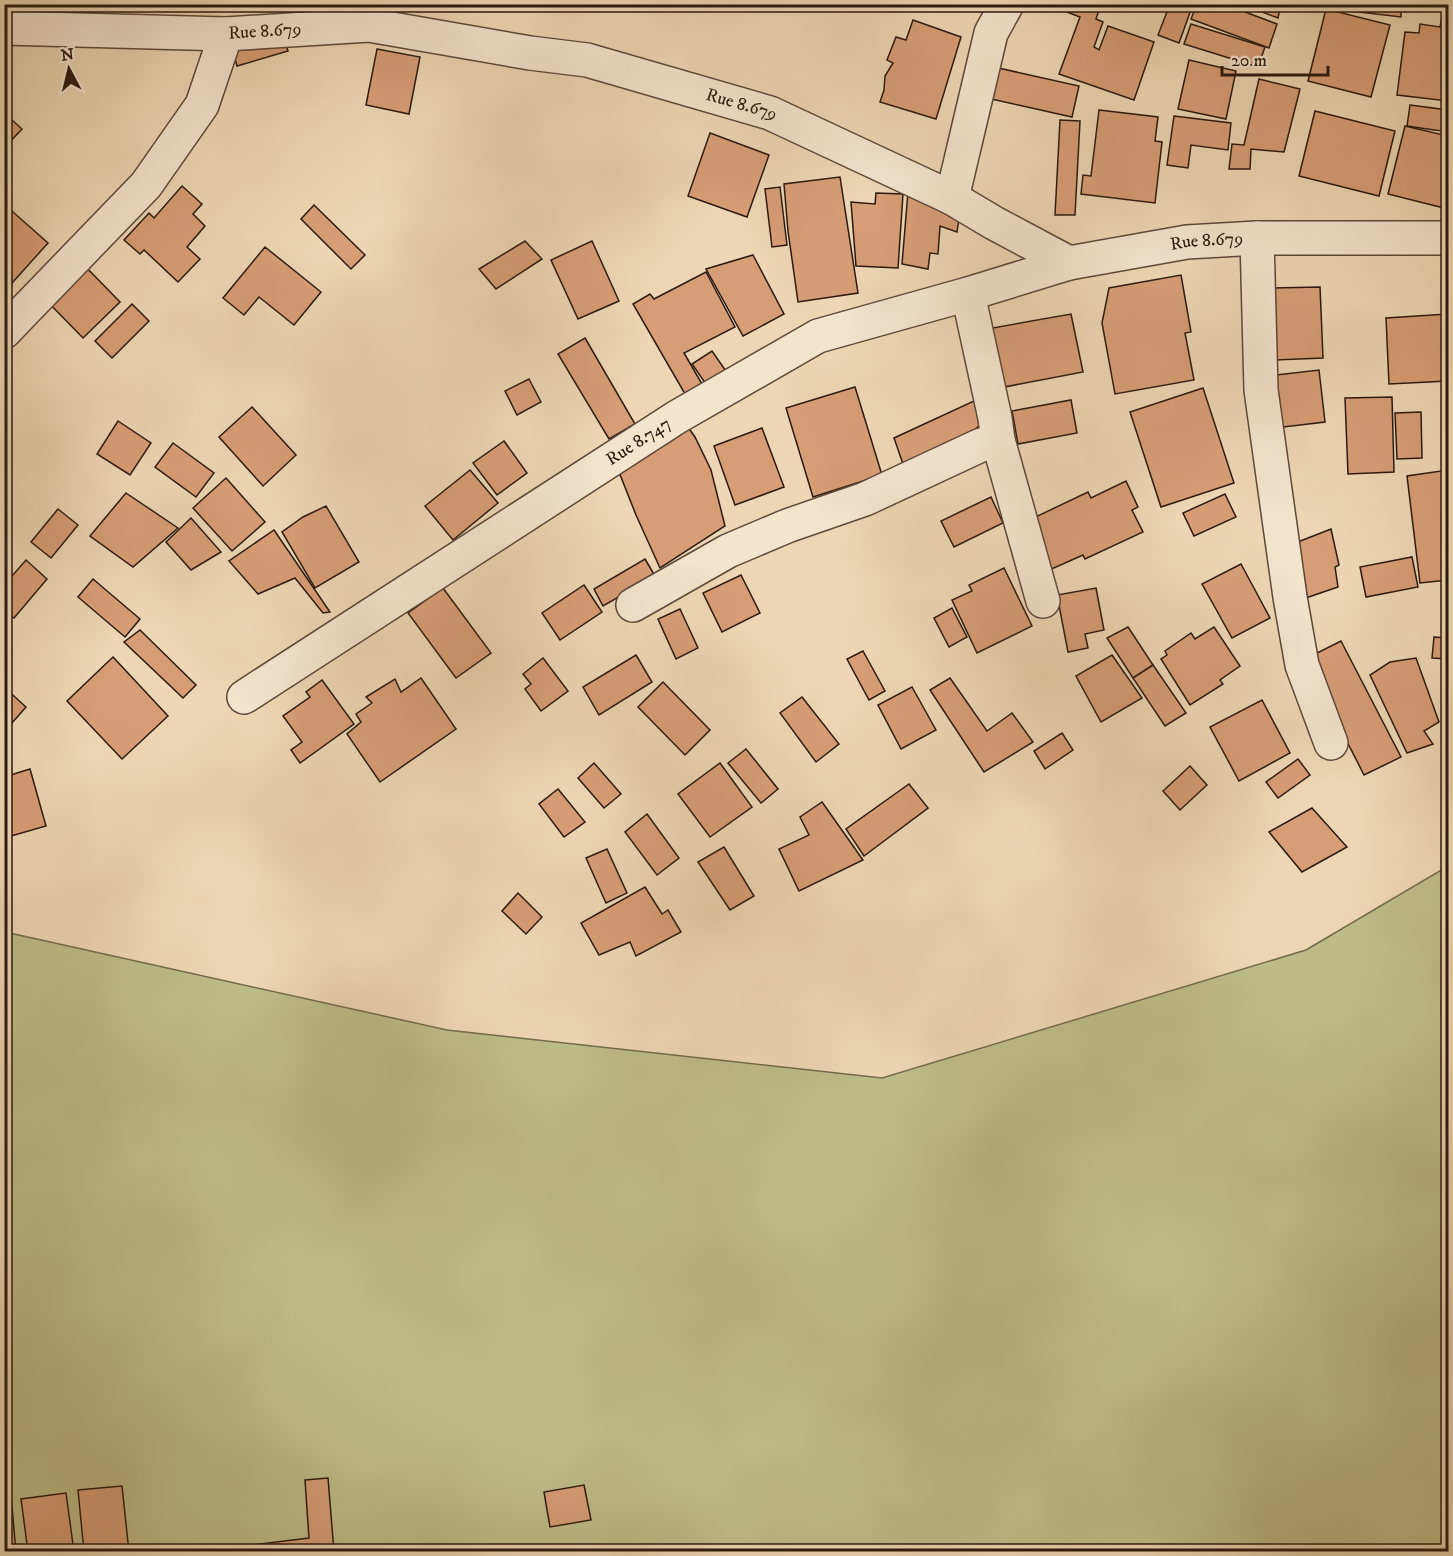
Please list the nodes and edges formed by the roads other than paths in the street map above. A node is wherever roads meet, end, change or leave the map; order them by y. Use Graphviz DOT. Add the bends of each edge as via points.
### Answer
graph roads {
  1 [pos="1007,4"];
  2 [pos="4,28"];
  3 [pos="226,34"];
  4 [pos="952,198"];
  5 [pos="1257,238"];
  6 [pos="1449,238"];
  7 [pos="1069,263"];
  8 [pos="968,294"];
  9 [pos="4,332"];
  10 [pos="998,440"];
  11 [pos="1043,601"];
  12 [pos="633,605"];
  13 [pos="244,697"];
  14 [pos="1331,743"];
  1 -- 4 [label="street" via="991,33"];
  2 -- 3 [label="street, Rue 8.679"];
  3 -- 4 [label="street, Rue 8.679" via="369,25 587,60 770,113"];
  3 -- 9 [label="street" via="202,105 146,185"];
  4 -- 7 [label="street, Rue 8.679"];
  5 -- 6 [label="street, Rue 8.679"];
  5 -- 7 [label="street, Rue 8.679" via="1187,242"];
  5 -- 14 [label="street" via="1261,390 1289,586 1302,665"];
  7 -- 8 [label="street, Rue 8.747"];
  8 -- 10 [label="street"];
  8 -- 13 [label="street, Rue 8.747" via="818,336 677,417"];
  10 -- 11 [label="street"];
  10 -- 12 [label="street" via="865,499 728,551"];
}
